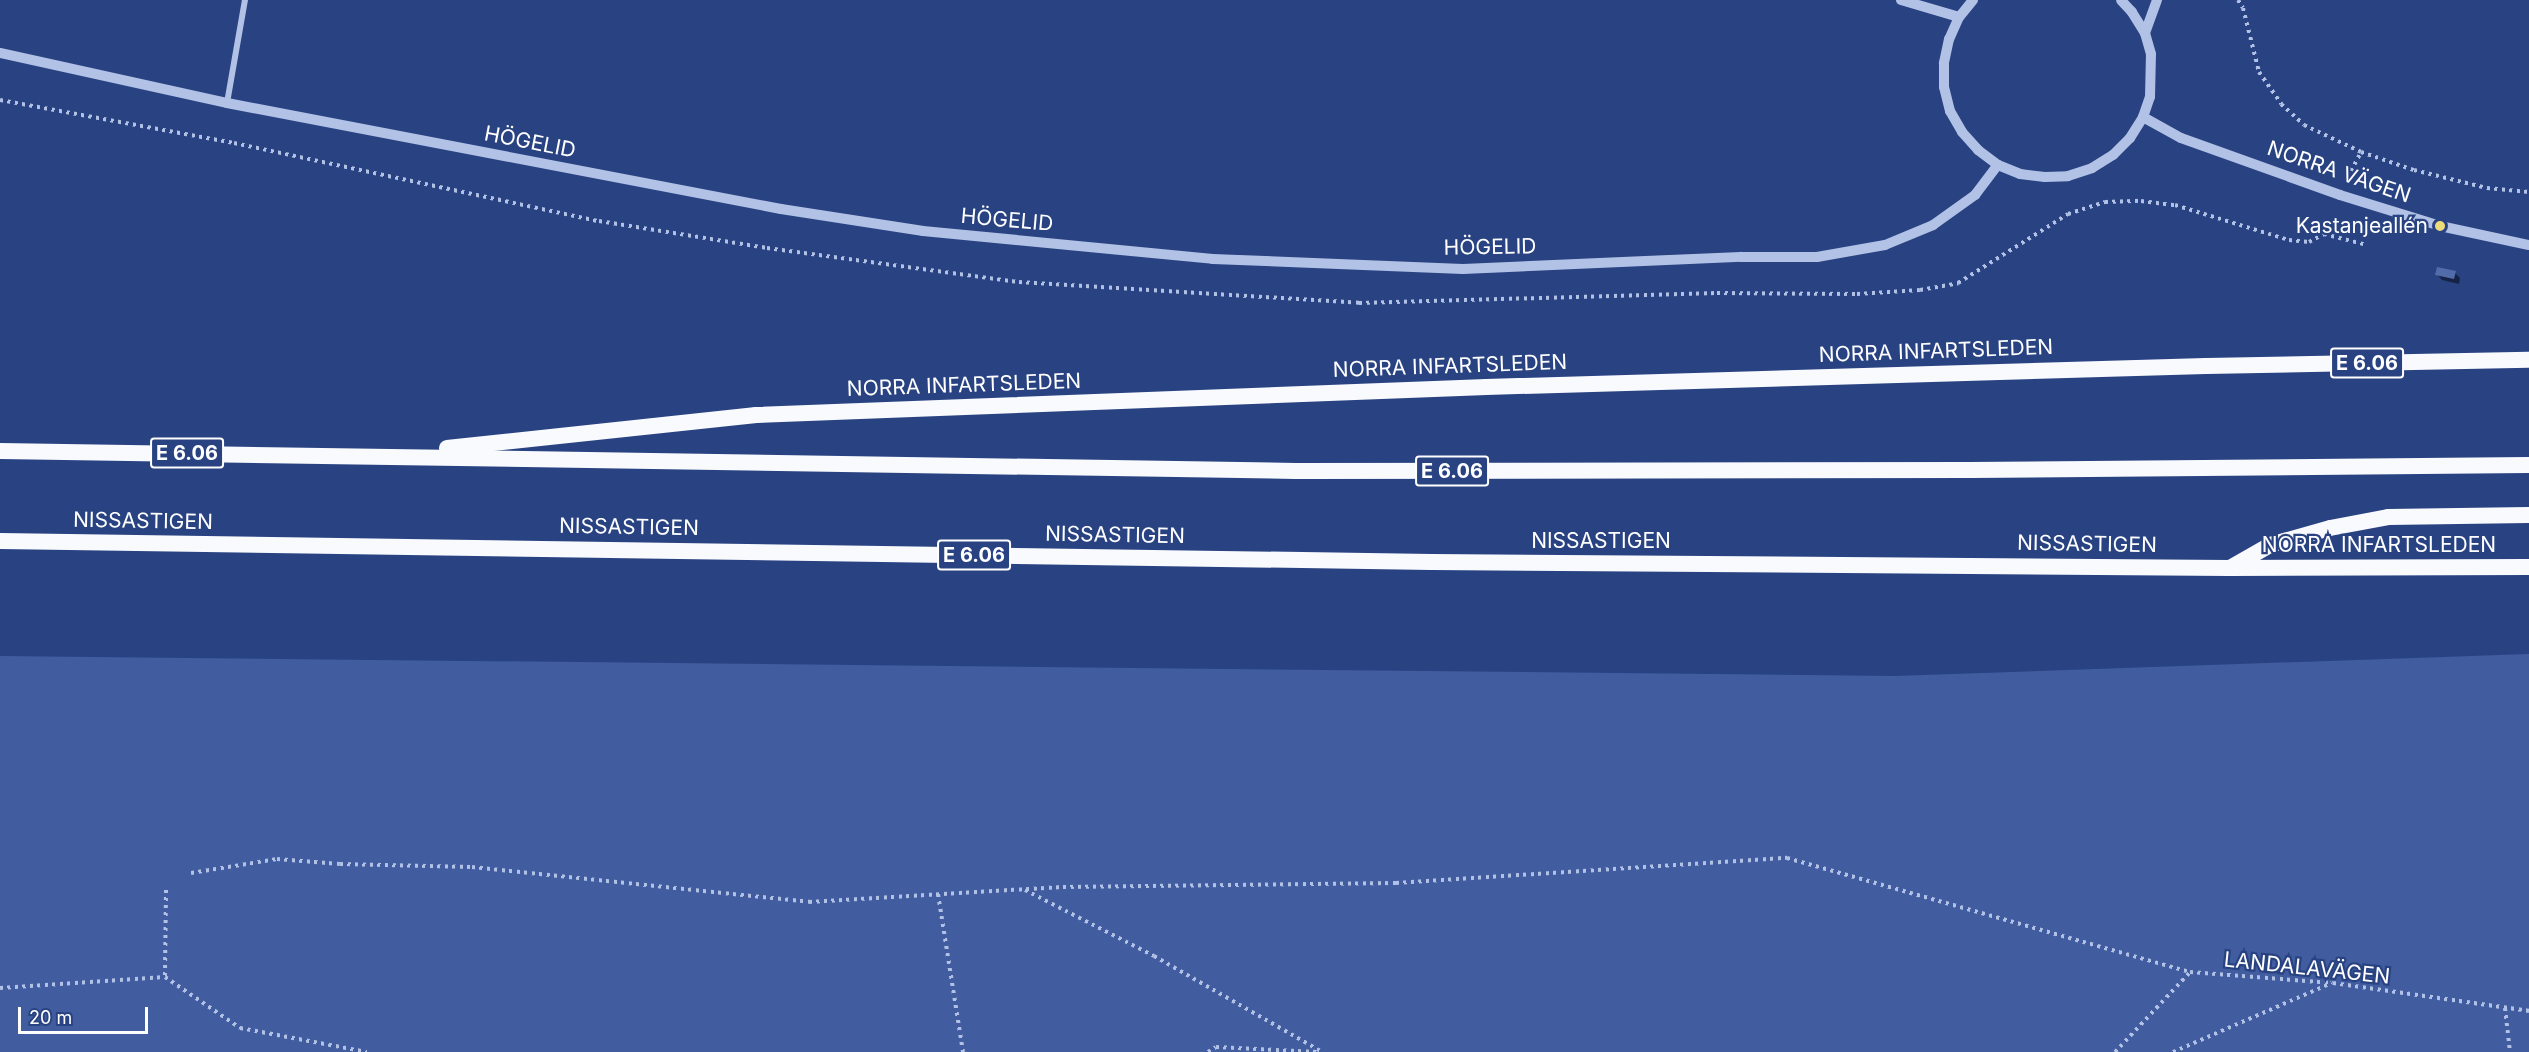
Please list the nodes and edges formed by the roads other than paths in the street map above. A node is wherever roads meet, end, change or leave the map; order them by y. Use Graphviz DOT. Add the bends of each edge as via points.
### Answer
graph roads {
  1 [pos="245,0"];
  2 [pos="1901,0"];
  3 [pos="1973,0"];
  4 [pos="2121,0"];
  5 [pos="2157,0"];
  6 [pos="1959,17"];
  7 [pos="2145,33"];
  8 [pos="0,52"];
  9 [pos="228,103"];
  10 [pos="2142,117"];
  11 [pos="1998,165"];
  12 [pos="2529,245"];
  13 [pos="2529,360"];
  14 [pos="0,451"];
  15 [pos="375,455"];
  16 [pos="2529,465"];
  17 [pos="2529,515"];
  18 [pos="0,541"];
  19 [pos="2529,567"];
  20 [pos="2230,568"];
  1 -- 9 [label="street"];
  2 -- 6 [label="street"];
  3 -- 6 [label="street"];
  4 -- 7 [label="street"];
  5 -- 7 [label="street"];
  6 -- 11 [label="street" via="1944,63 1950,111 1962,132"];
  7 -- 10 [label="street" via="2152,75 2150,97"];
  8 -- 9 [label="street, HÖGELID"];
  9 -- 11 [label="street, HÖGELID" via="770,207 923,231 1213,259 1463,269 1817,257 1885,245 1933,225 1975,195"];
  10 -- 11 [label="street" via="2130,138 2113,155 2084,171 2045,177 2020,174"];
  10 -- 12 [label="street, NORRA VÄGEN" via="2181,138 2340,195 2440,226"];
  13 -- 15 [label="highway, NORRA INFARTSLEDEN / E 6.06" via="1510,386 756,416"];
  14 -- 15 [label="highway, E 6.06"];
  15 -- 16 [label="highway, E 6.06" via="1296,471"];
  17 -- 20 [label="highway" via="2388,517 2365,521 2270,545"];
  18 -- 20 [label="highway, NISSASTIGEN / E 6.06" via="1432,562"];
  19 -- 20 [label="highway, NORRA INFARTSLEDEN / E 6.06"];
}
